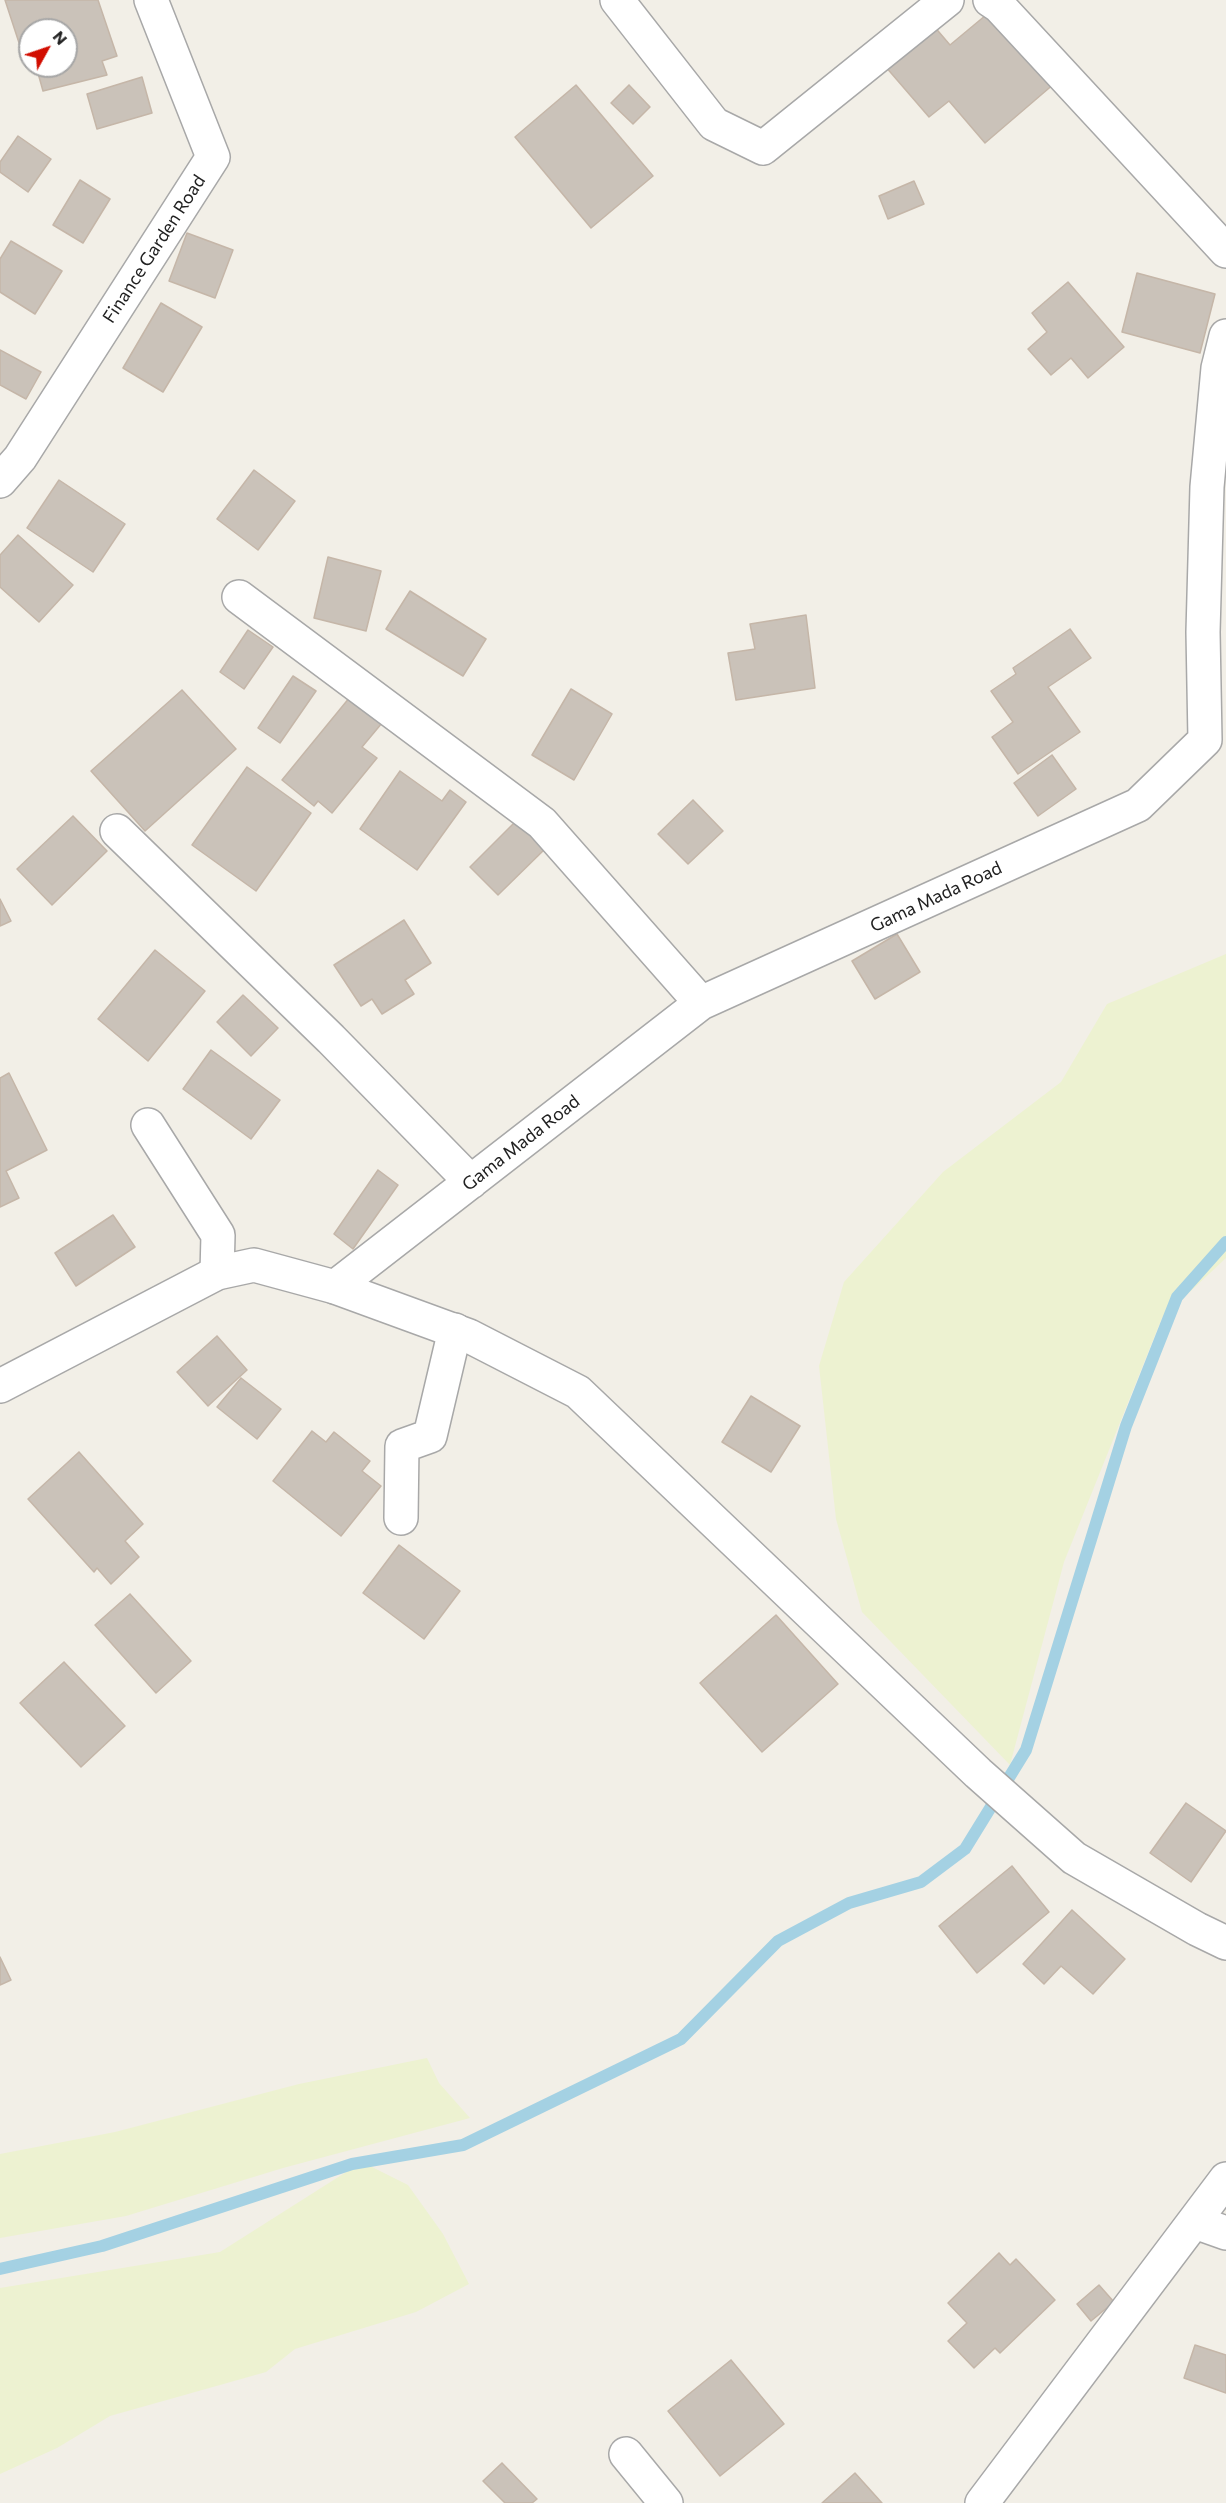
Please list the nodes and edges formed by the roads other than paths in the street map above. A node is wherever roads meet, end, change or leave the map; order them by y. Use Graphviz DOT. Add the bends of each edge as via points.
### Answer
graph roads {
  1 [pos="151,0"];
  2 [pos="617,0"];
  3 [pos="947,0"];
  4 [pos="990,0"];
  5 [pos="1226,252"];
  6 [pos="1226,336"];
  7 [pos="0,481"];
  8 [pos="239,597"];
  9 [pos="117,831"];
  10 [pos="701,1003"];
  11 [pos="147,1125"];
  12 [pos="471,1182"];
  13 [pos="217,1273"];
  14 [pos="335,1287"];
  15 [pos="455,1330"];
  16 [pos="0,1386"];
  17 [pos="401,1518"];
  18 [pos="1226,1943"];
  19 [pos="1226,2179"];
  20 [pos="1196,2222"];
  21 [pos="1226,2233"];
  22 [pos="626,2454"];
  23 [pos="666,2503"];
  24 [pos="982,2503"];
  1 -- 7 [label="street, Finance Garden Road" via="213,157 20,458"];
  2 -- 3 [label="street" via="714,124 763,148"];
  4 -- 5 [label="street"];
  6 -- 10 [label="street, Gama Mada Road" via="1218,368 1207,486 1205,740 1138,805"];
  8 -- 10 [label="street" via="542,823"];
  9 -- 12 [label="street"];
  10 -- 12 [label="street, Gama Mada Road"];
  11 -- 13 [label="street" via="218,1234"];
  12 -- 14 [label="street, Gama Mada Road"];
  13 -- 14 [label="street" via="254,1265"];
  13 -- 16 [label="street"];
  14 -- 15 [label="street"];
  15 -- 17 [label="street" via="430,1436 402,1446"];
  15 -- 18 [label="street" via="578,1392 970,1765 1074,1858"];
  19 -- 20 [label="street"];
  20 -- 21 [label="street"];
  20 -- 24 [label="street"];
  22 -- 23 [label="street"];
}
